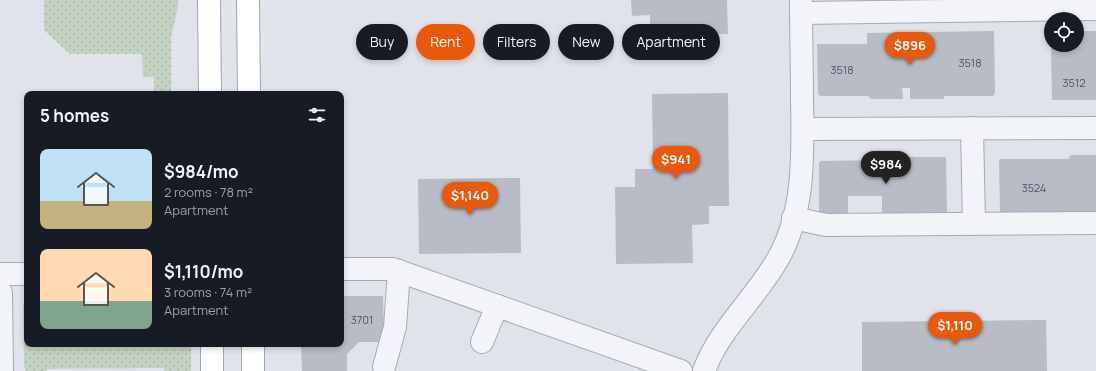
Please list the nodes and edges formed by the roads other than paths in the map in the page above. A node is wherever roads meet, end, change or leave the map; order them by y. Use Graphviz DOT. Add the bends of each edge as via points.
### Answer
graph roads {
  1 [pos="209,0"];
  2 [pos="248,0"];
  3 [pos="801,6"];
  4 [pos="1096,9"];
  5 [pos="210,91"];
  6 [pos="249,91"];
  7 [pos="972,128"];
  8 [pos="1096,128"];
  9 [pos="803,129"];
  10 [pos="794,218"];
  11 [pos="1096,223"];
  12 [pos="974,224"];
  13 [pos="344,269"];
  14 [pos="400,271"];
  15 [pos="0,274"];
  16 [pos="24,274"];
  17 [pos="0,290"];
  18 [pos="497,306"];
  19 [pos="482,342"];
  20 [pos="212,347"];
  21 [pos="252,347"];
  22 [pos="384,367"];
  23 [pos="2,371"];
  24 [pos="212,371"];
  25 [pos="253,371"];
  26 [pos="681,371"];
  27 [pos="704,371"];
  1 -- 5 [label="main road"];
  2 -- 6 [label="main road"];
  3 -- 4 [label="lane"];
  3 -- 9 [label="lane"];
  7 -- 8 [label="lane"];
  7 -- 9 [label="lane"];
  7 -- 12 [label="lane"];
  9 -- 10 [label="lane" via="802,172"];
  10 -- 12 [label="lane" via="826,225"];
  10 -- 27 [label="lane" via="779,257 760,288 713,350"];
  11 -- 12 [label="lane"];
  13 -- 14 [label="lane"];
  14 -- 18 [label="lane"];
  14 -- 22 [label="lane" via="395,327"];
  15 -- 16 [label="lane"];
  17 -- 23 [label="lane"];
  18 -- 19 [label="lane"];
  18 -- 26 [label="lane"];
  20 -- 24 [label="main road"];
  21 -- 25 [label="main road"];
}
